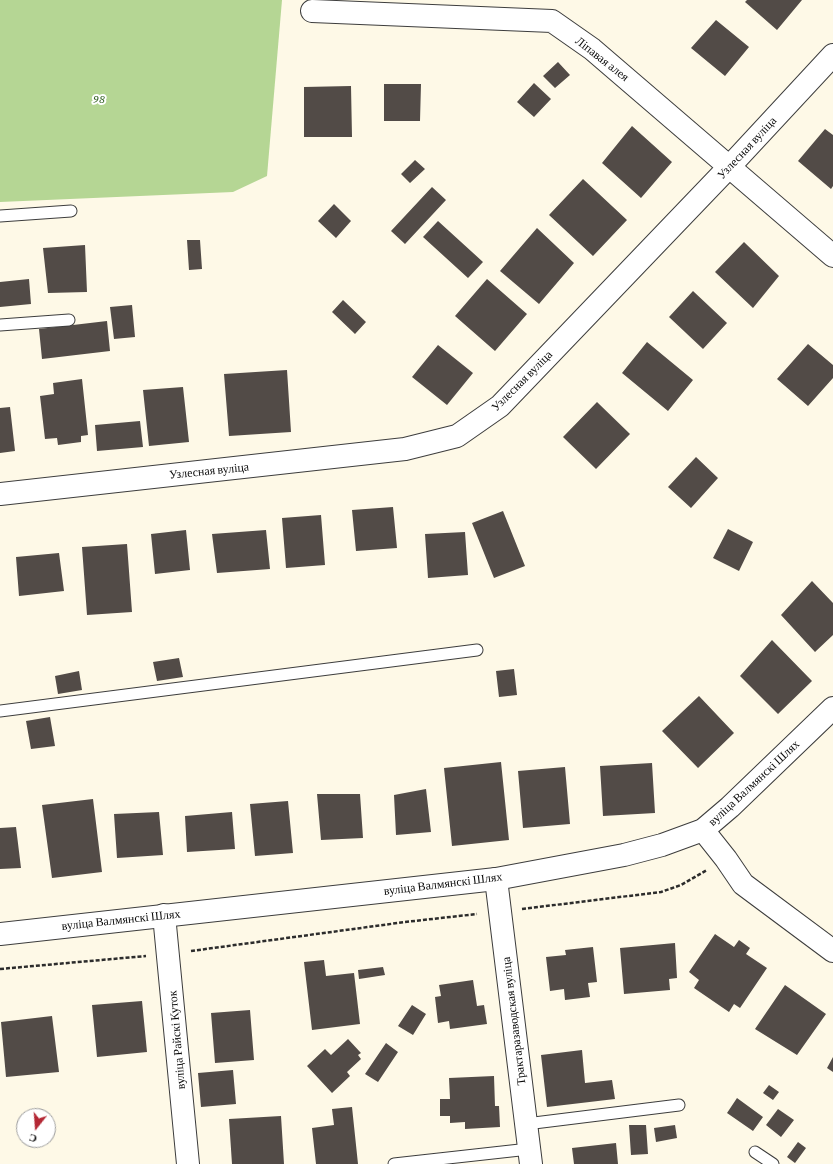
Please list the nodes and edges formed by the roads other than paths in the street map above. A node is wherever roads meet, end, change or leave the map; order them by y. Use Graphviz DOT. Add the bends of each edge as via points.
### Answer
graph roads {
  1 [pos="312,10"];
  2 [pos="833,56"];
  3 [pos="730,166"];
  4 [pos="71,211"];
  5 [pos="0,216"];
  6 [pos="833,256"];
  7 [pos="69,320"];
  8 [pos="0,325"];
  9 [pos="0,494"];
  10 [pos="477,650"];
  11 [pos="833,708"];
  12 [pos="0,711"];
  13 [pos="703,830"];
  14 [pos="496,879"];
  15 [pos="164,915"];
  16 [pos="0,934"];
  17 [pos="833,951"];
  18 [pos="679,1105"];
  19 [pos="526,1124"];
  20 [pos="755,1152"];
  21 [pos="530,1156"];
  22 [pos="188,1164"];
  23 [pos="394,1164"];
  24 [pos="774,1164"];
  1 -- 3 [label="street, Ліпавая алея" via="552,22 592,49"];
  2 -- 3 [label="street, Узлесная вуліца"];
  3 -- 6 [label="street, Ліпавая алея"];
  3 -- 9 [label="street, Узлесная вуліца" via="500,406 457,436 405,449"];
  4 -- 5 [label="lane"];
  7 -- 8 [label="lane"];
  10 -- 12 [label="lane"];
  11 -- 13 [label="street, вуліца Валмянскі Шлях"];
  13 -- 14 [label="street, вуліца Валмянскі Шлях" via="624,855"];
  13 -- 17 [label="street" via="743,884"];
  14 -- 15 [label="street, вуліца Валмянскі Шлях"];
  14 -- 19 [label="street, Трактаразаводская вуліца"];
  15 -- 16 [label="street, вуліца Валмянскі Шлях"];
  15 -- 22 [label="street, вуліца Райскі Куток"];
  18 -- 19 [label="lane"];
  19 -- 21 [label="street, Трактаразаводская вуліца"];
  20 -- 24 [label="lane"];
  21 -- 23 [label="lane"];
}
